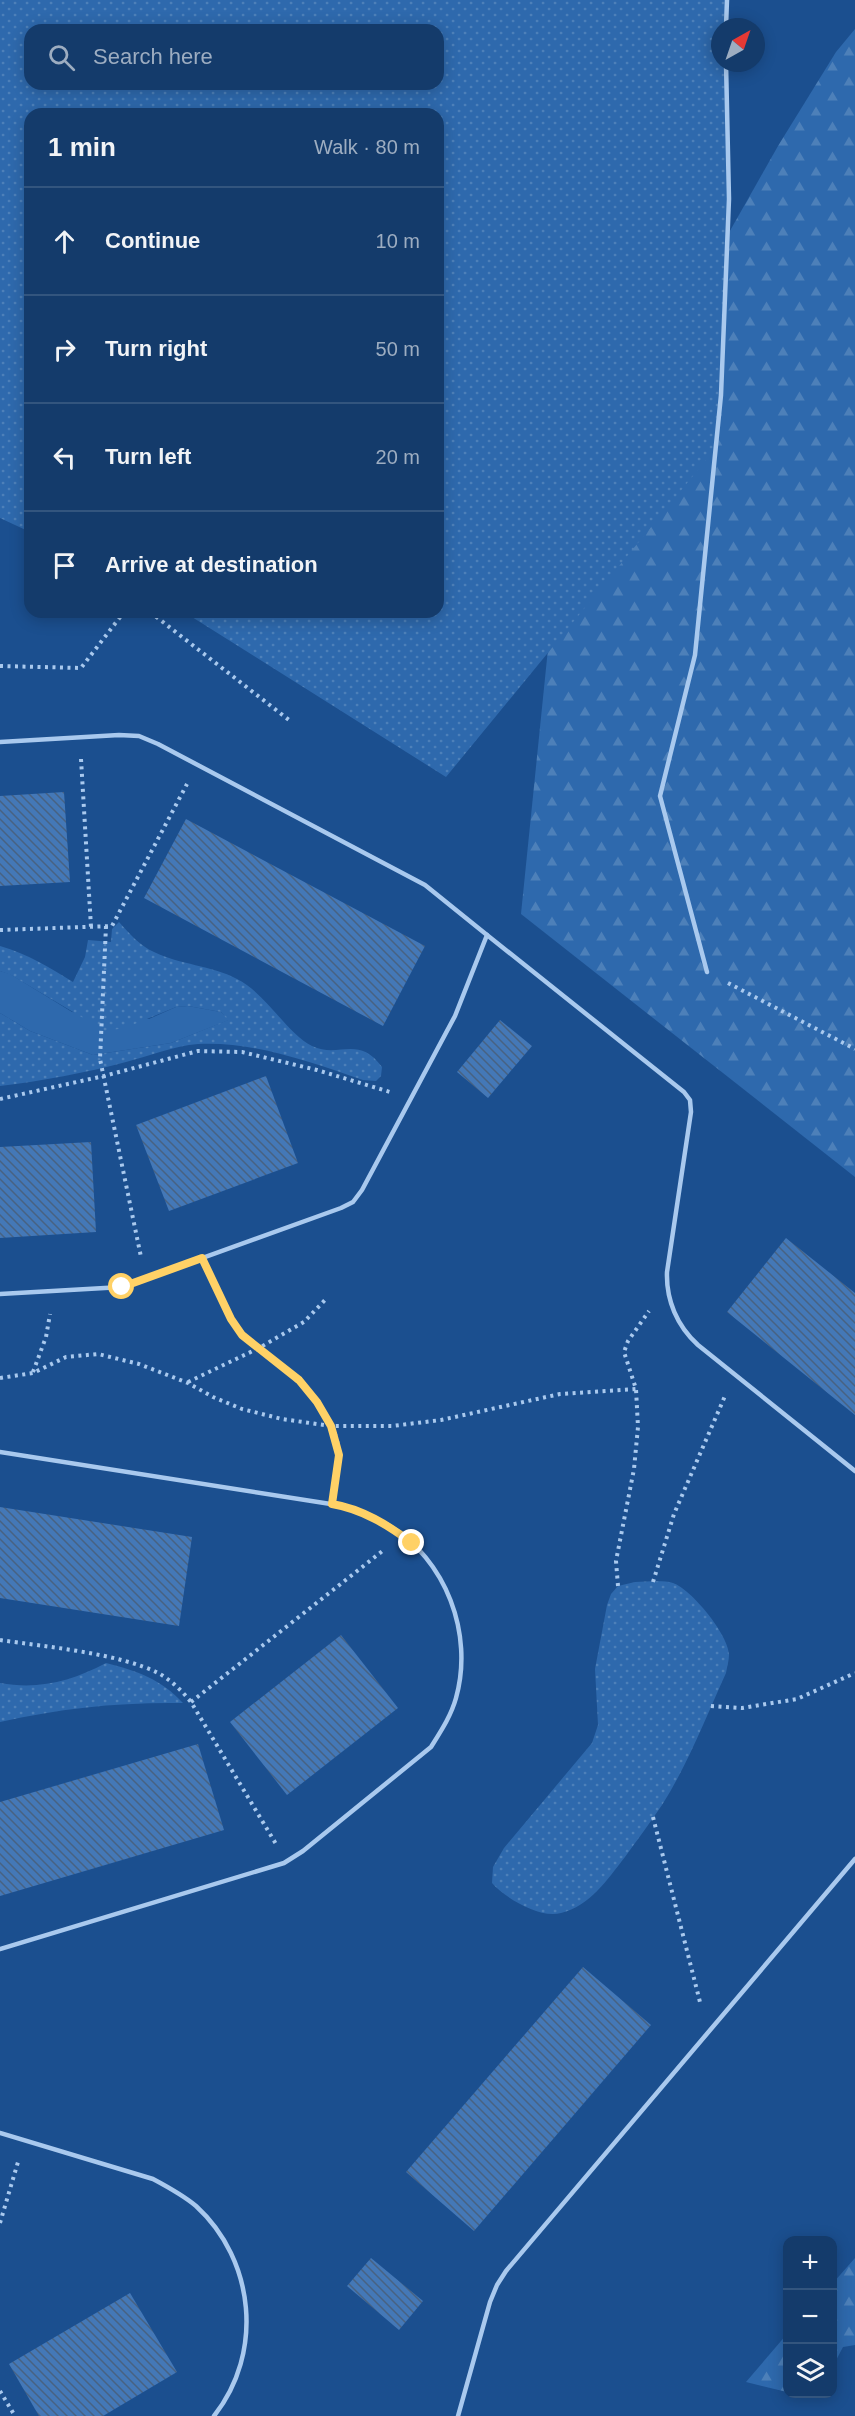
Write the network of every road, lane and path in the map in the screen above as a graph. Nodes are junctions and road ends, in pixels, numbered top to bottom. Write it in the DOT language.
graph roads {
  1 [pos="727,0"];
  2 [pos="726,18"];
  3 [pos="726,72"];
  4 [pos="119,618"];
  5 [pos="158,618"];
  6 [pos="0,666"];
  7 [pos="289,720"];
  8 [pos="80,737"];
  9 [pos="0,742"];
  10 [pos="197,764"];
  11 [pos="106,926"];
  12 [pos="91,927"];
  13 [pos="0,930"];
  14 [pos="487,935"];
  15 [pos="707,972"];
  16 [pos="855,1049"];
  17 [pos="104,1076"];
  18 [pos="411,1098"];
  19 [pos="0,1100"];
  20 [pos="202,1258"];
  21 [pos="146,1279"];
  22 [pos="666,1286"];
  23 [pos="53,1291"];
  24 [pos="0,1294"];
  25 [pos="325,1300"];
  26 [pos="259,1348"];
  27 [pos="33,1373"];
  28 [pos="735,1374"];
  29 [pos="0,1378"];
  30 [pos="188,1383"];
  31 [pos="636,1389"];
  32 [pos="331,1426"];
  33 [pos="0,1452"];
  34 [pos="855,1471"];
  35 [pos="332,1504"];
  36 [pos="385,1548"];
  37 [pos="653,1582"];
  38 [pos="618,1586"];
  39 [pos="0,1640"];
  40 [pos="855,1673"];
  41 [pos="191,1701"];
  42 [pos="711,1706"];
  43 [pos="653,1817"];
  44 [pos="855,1858"];
  45 [pos="287,1861"];
  46 [pos="0,1949"];
  47 [pos="718,2020"];
  48 [pos="0,2133"];
  49 [pos="18,2162"];
  50 [pos="0,2223"];
  51 [pos="0,2391"];
  52 [pos="15,2416"];
  53 [pos="214,2416"];
  54 [pos="458,2416"];
  1 -- 2 [label="lane"];
  3 -- 15 [label="lane"];
  4 -- 6 [label="path"];
  5 -- 7 [label="path"];
  8 -- 9 [label="lane"];
  8 -- 10 [label="lane"];
  8 -- 12 [label="path"];
  10 -- 11 [label="path"];
  10 -- 14 [label="lane"];
  11 -- 12 [label="path"];
  11 -- 17 [label="path"];
  12 -- 13 [label="path"];
  14 -- 18 [label="lane"];
  14 -- 22 [label="lane"];
  15 -- 16 [label="path"];
  17 -- 18 [label="path"];
  17 -- 19 [label="path"];
  17 -- 21 [label="path"];
  18 -- 20 [label="lane"];
  20 -- 21 [label="lane"];
  20 -- 26 [label="path"];
  21 -- 23 [label="lane"];
  22 -- 28 [label="lane"];
  22 -- 31 [label="path"];
  23 -- 24 [label="lane"];
  23 -- 27 [label="path"];
  25 -- 26 [label="path"];
  26 -- 30 [label="path"];
  26 -- 32 [label="path"];
  27 -- 29 [label="path"];
  27 -- 30 [label="path"];
  28 -- 34 [label="lane"];
  28 -- 37 [label="path"];
  30 -- 32 [label="path"];
  31 -- 32 [label="path"];
  31 -- 38 [label="path"];
  32 -- 35 [label="path"];
  33 -- 35 [label="lane"];
  35 -- 45 [label="lane"];
  36 -- 41 [label="path"];
  39 -- 41 [label="path"];
  40 -- 42 [label="path"];
  41 -- 45 [label="path"];
  43 -- 47 [label="path"];
  44 -- 47 [label="lane"];
  45 -- 46 [label="lane"];
  47 -- 54 [label="lane"];
  48 -- 53 [label="lane"];
  49 -- 50 [label="path"];
  51 -- 52 [label="path"];
}
